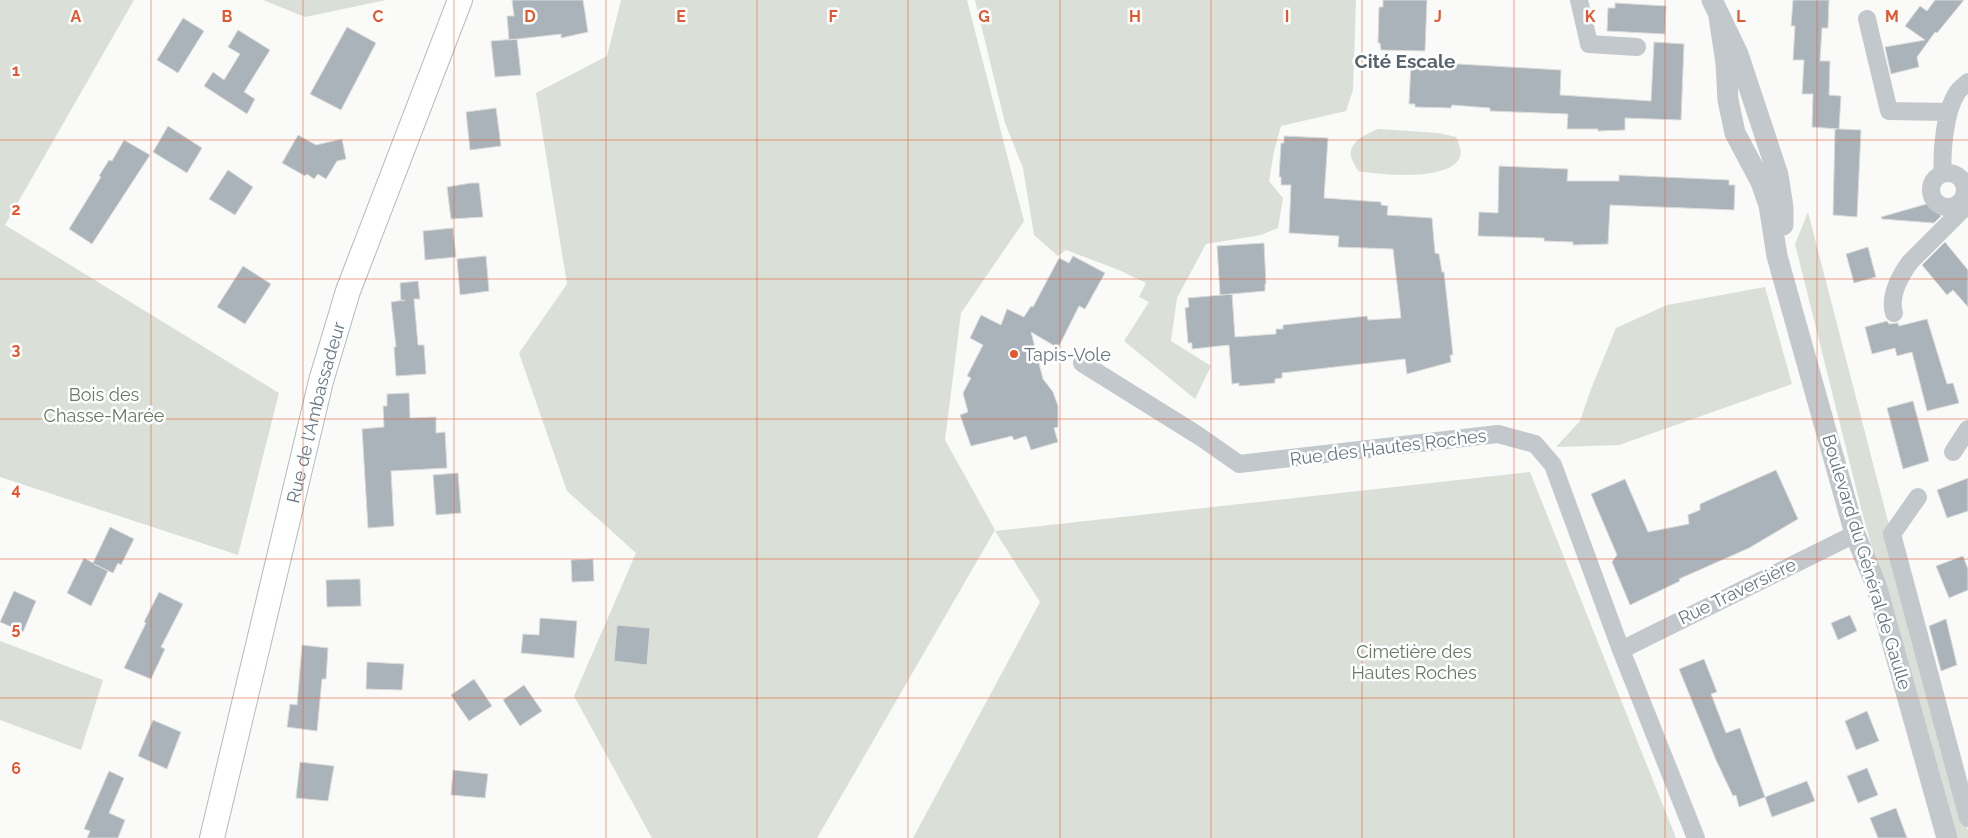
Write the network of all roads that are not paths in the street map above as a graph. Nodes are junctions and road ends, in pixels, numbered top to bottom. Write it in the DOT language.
graph roads {
  1 [pos="460,0"];
  2 [pos="1579,0"];
  3 [pos="1715,8"];
  4 [pos="1867,19"];
  5 [pos="1637,47"];
  6 [pos="1968,82"];
  7 [pos="1949,112"];
  8 [pos="1943,174"];
  9 [pos="1964,207"];
  10 [pos="1894,313"];
  11 [pos="1082,363"];
  12 [pos="1968,429"];
  13 [pos="1953,452"];
  14 [pos="1918,497"];
  15 [pos="1855,534"];
  16 [pos="1621,650"];
  17 [pos="1968,818"];
  18 [pos="212,838"];
  19 [pos="1696,838"];
  20 [pos="1947,838"];
  1 -- 18 [label="main road, Rue de l'Ambassadeur"];
  2 -- 5 [label="street"];
  3 -- 15 [label="street, Boulevard du Général de Gaulle"];
  4 -- 7 [label="street"];
  6 -- 7 [label="street"];
  7 -- 8 [label="street"];
  8 -- 9 [label="street"];
  8 -- 9 [label="street"];
  9 -- 10 [label="street"];
  11 -- 16 [label="street, Rue des Hautes Roches"];
  12 -- 13 [label="street"];
  14 -- 17 [label="street, Boulevard du Général de Gaulle"];
  15 -- 16 [label="street, Rue Traversière"];
  15 -- 20 [label="street, Boulevard du Général de Gaulle"];
  16 -- 19 [label="street, Rue des Hautes Roches"];
}
